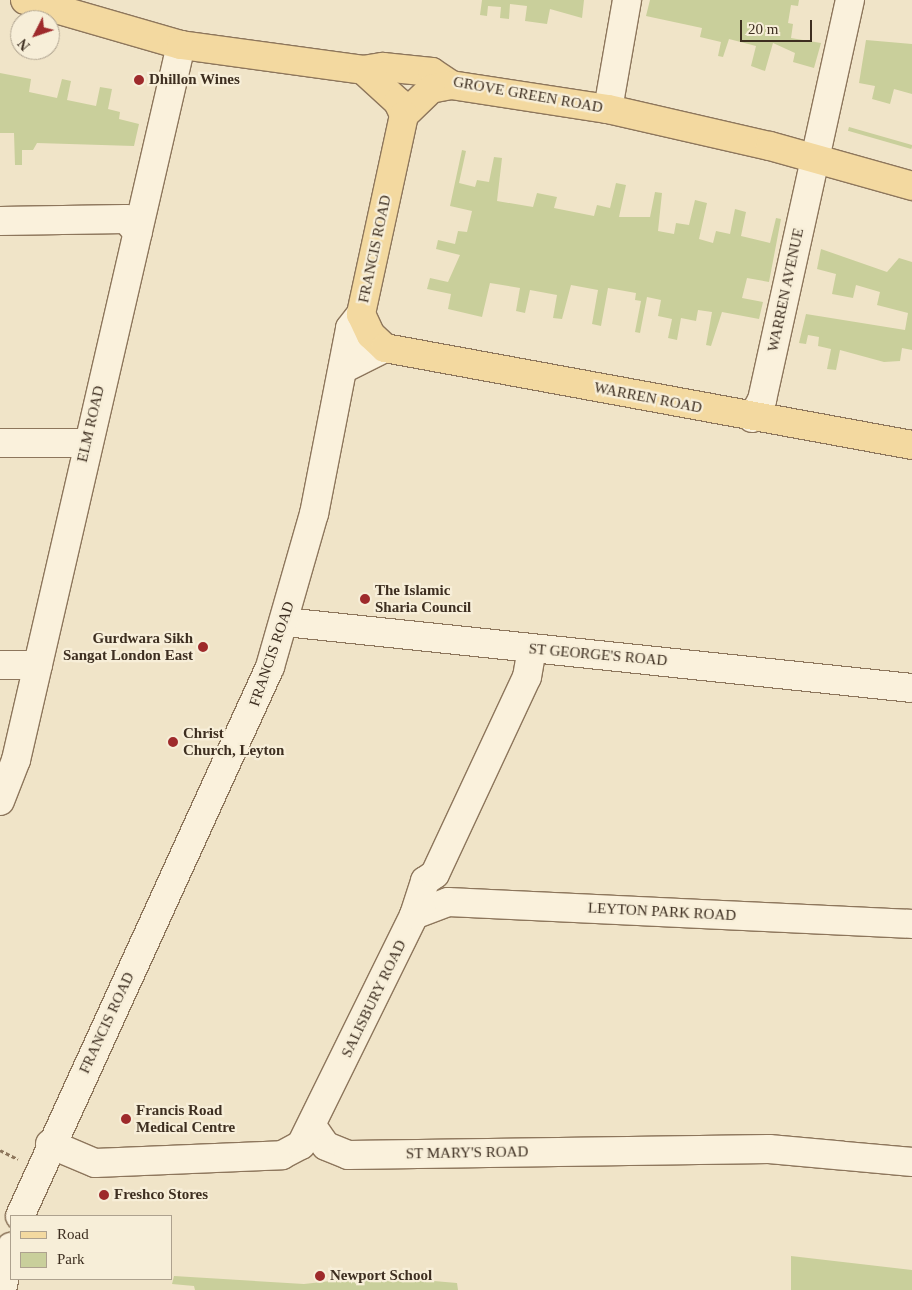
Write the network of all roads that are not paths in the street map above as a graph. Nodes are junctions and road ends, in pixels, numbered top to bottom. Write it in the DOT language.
graph roads {
  1 [pos="25,0"];
  2 [pos="627,0"];
  3 [pos="850,0"];
  4 [pos="182,45"];
  5 [pos="363,70"];
  6 [pos="451,85"];
  7 [pos="608,109"];
  8 [pos="404,115"];
  9 [pos="814,160"];
  10 [pos="912,186"];
  11 [pos="0,221"];
  12 [pos="138,233"];
  13 [pos="361,314"];
  14 [pos="385,348"];
  15 [pos="345,368"];
  16 [pos="752,418"];
  17 [pos="87,442"];
  18 [pos="0,443"];
  19 [pos="912,446"];
  20 [pos="285,622"];
  21 [pos="532,650"];
  22 [pos="0,665"];
  23 [pos="38,665"];
  24 [pos="912,688"];
  25 [pos="0,801"];
  26 [pos="435,874"];
  27 [pos="448,902"];
  28 [pos="414,915"];
  29 [pos="912,924"];
  30 [pos="312,1126"];
  31 [pos="50,1144"];
  32 [pos="912,1162"];
  33 [pos="20,1215"];
  34 [pos="10,1252"];
  35 [pos="2,1290"];
  1 -- 4 [label="main road, GROVE GREEN ROAD"];
  2 -- 7 [label="street"];
  3 -- 9 [label="street, WARREN AVENUE"];
  4 -- 5 [label="main road, GROVE GREEN ROAD"];
  4 -- 12 [label="street, ELM ROAD"];
  5 -- 6 [label="main road, GROVE GREEN ROAD"];
  5 -- 8 [label="main road"];
  6 -- 7 [label="main road, GROVE GREEN ROAD"];
  6 -- 8 [label="main road"];
  7 -- 9 [label="main road, GROVE GREEN ROAD"];
  8 -- 13 [label="main road, FRANCIS ROAD"];
  9 -- 10 [label="main road, GROVE GREEN ROAD"];
  9 -- 16 [label="street, WARREN AVENUE"];
  11 -- 12 [label="street"];
  12 -- 17 [label="street, ELM ROAD"];
  13 -- 14 [label="main road"];
  13 -- 15 [label="street, FRANCIS ROAD"];
  14 -- 15 [label="street"];
  14 -- 16 [label="main road, WARREN ROAD"];
  15 -- 20 [label="street, FRANCIS ROAD"];
  16 -- 19 [label="main road, WARREN ROAD"];
  17 -- 18 [label="street"];
  17 -- 23 [label="street, ELM ROAD"];
  20 -- 21 [label="street, ST GEORGE'S ROAD"];
  20 -- 31 [label="street, FRANCIS ROAD"];
  21 -- 24 [label="street, ST GEORGE'S ROAD"];
  21 -- 26 [label="street, SALISBURY ROAD"];
  22 -- 23 [label="street"];
  23 -- 25 [label="street, ELM ROAD"];
  26 -- 27 [label="street"];
  26 -- 28 [label="street, SALISBURY ROAD"];
  27 -- 28 [label="street, LEYTON PARK ROAD"];
  27 -- 29 [label="street, LEYTON PARK ROAD"];
  28 -- 30 [label="street, SALISBURY ROAD"];
  30 -- 31 [label="street"];
  30 -- 32 [label="street, ST MARY'S ROAD"];
  31 -- 33 [label="street, FRANCIS ROAD"];
  34 -- 35 [label="street"];
}
